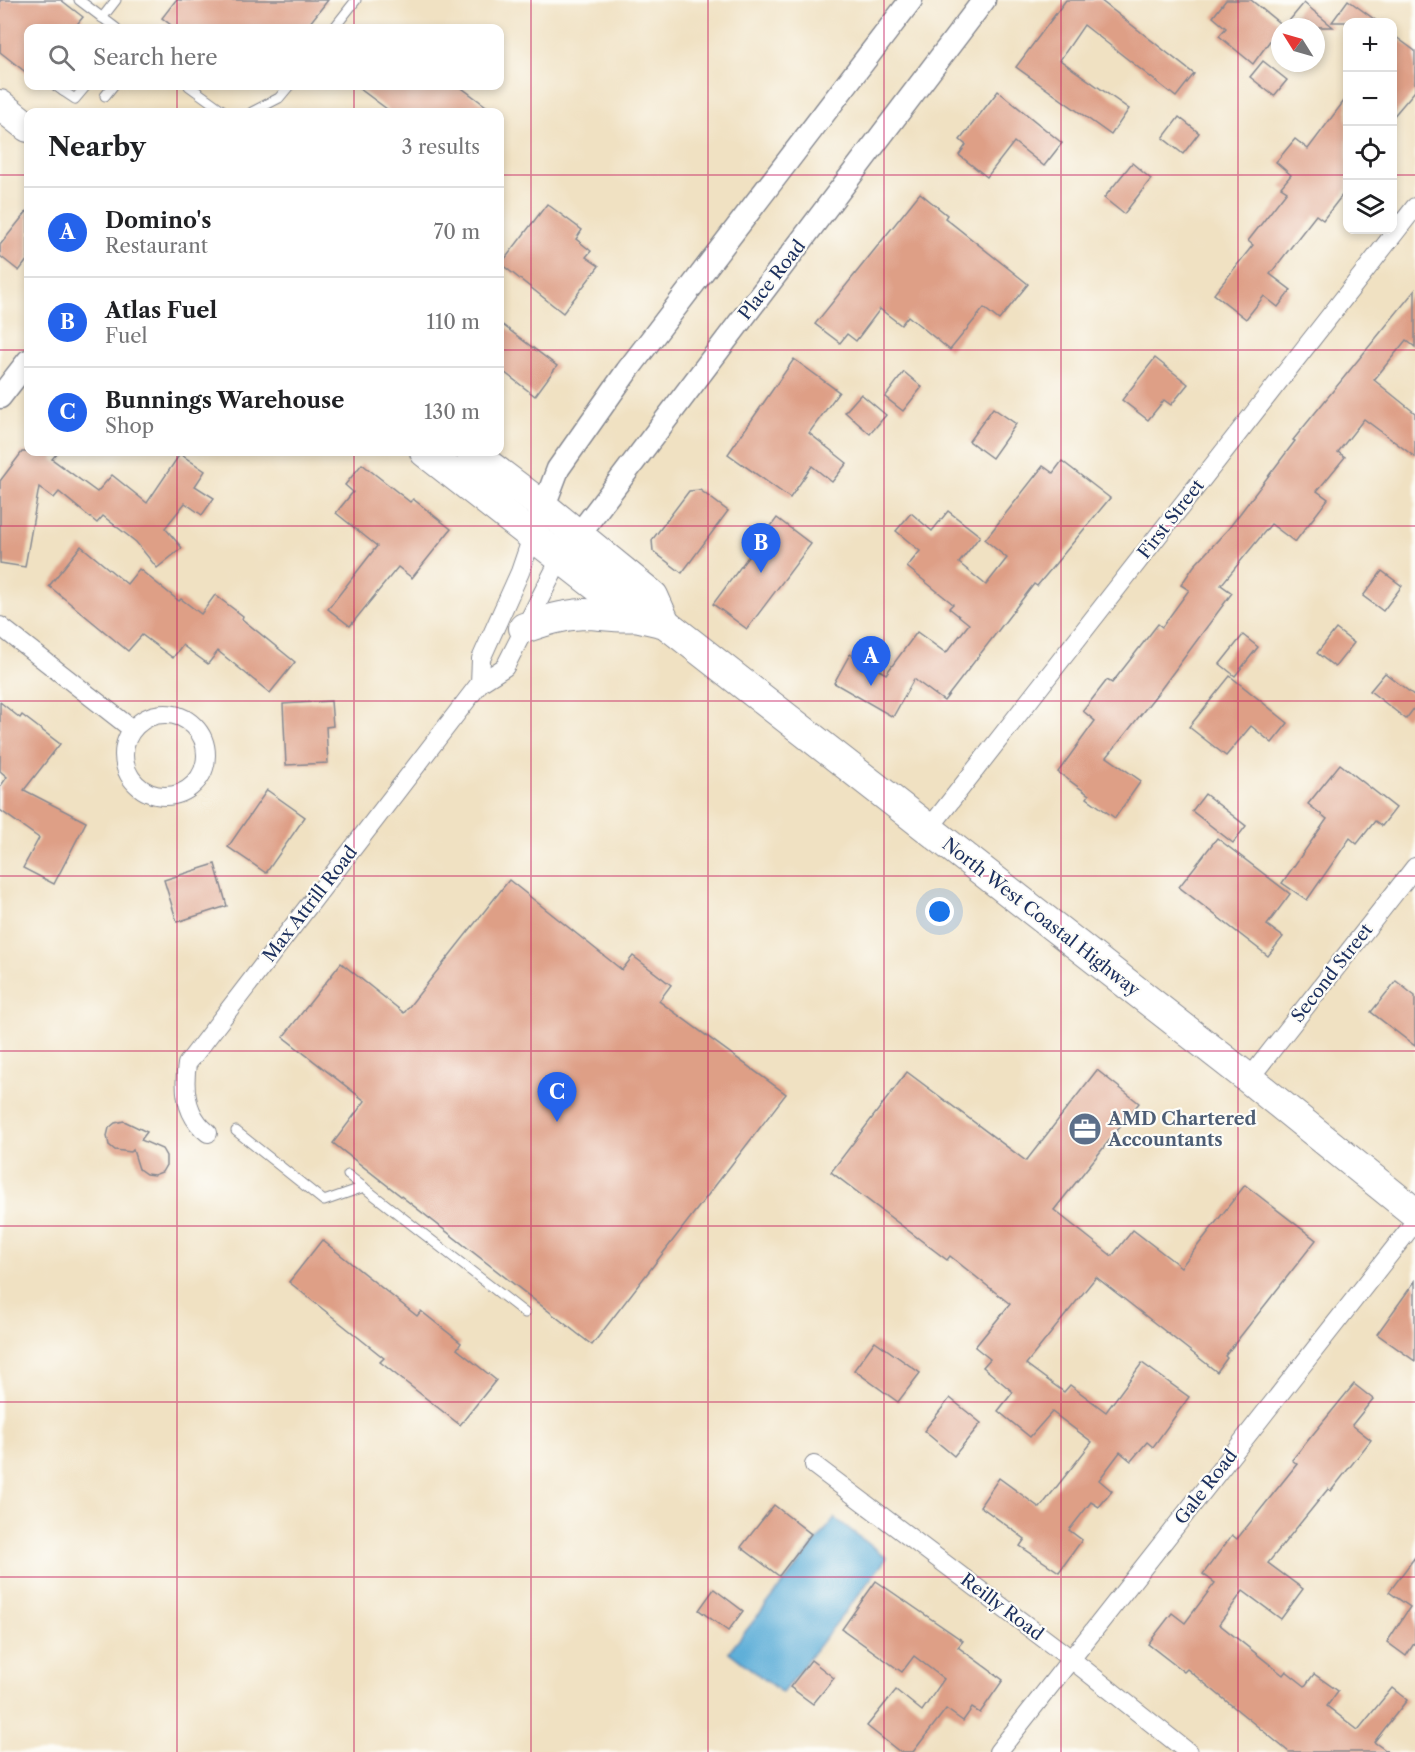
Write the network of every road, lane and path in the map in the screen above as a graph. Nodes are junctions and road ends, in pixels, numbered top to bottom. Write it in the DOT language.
graph roads {
  1 [pos="79,0"];
  2 [pos="116,0"];
  3 [pos="356,0"];
  4 [pos="911,0"];
  5 [pos="984,0"];
  6 [pos="102,18"];
  7 [pos="109,24"];
  8 [pos="337,24"];
  9 [pos="65,90"];
  10 [pos="83,90"];
  11 [pos="109,90"];
  12 [pos="195,90"];
  13 [pos="286,90"];
  14 [pos="105,96"];
  15 [pos="0,105"];
  16 [pos="219,108"];
  17 [pos="260,108"];
  18 [pos="24,124"];
  19 [pos="1415,207"];
  20 [pos="24,366"];
  21 [pos="0,398"];
  22 [pos="430,456"];
  23 [pos="476,456"];
  24 [pos="544,507"];
  25 [pos="579,535"];
  26 [pos="532,537"];
  27 [pos="560,559"];
  28 [pos="635,616"];
  29 [pos="665,623"];
  30 [pos="0,626"];
  31 [pos="524,628"];
  32 [pos="480,684"];
  33 [pos="132,729"];
  34 [pos="928,830"];
  35 [pos="1415,867"];
  36 [pos="1249,1078"];
  37 [pos="236,1131"];
  38 [pos="210,1134"];
  39 [pos="348,1175"];
  40 [pos="364,1187"];
  41 [pos="1415,1213"];
  42 [pos="1415,1222"];
  43 [pos="525,1313"];
  44 [pos="814,1465"];
  45 [pos="1071,1659"];
  46 [pos="998,1752"];
  47 [pos="1188,1752"];
  1 -- 6 [label="lane"];
  2 -- 6 [label="lane"];
  3 -- 8 [label="lane"];
  4 -- 24 [label="street"];
  5 -- 25 [label="street, Place Road"];
  6 -- 7 [label="lane"];
  9 -- 10 [label="lane"];
  11 -- 14 [label="lane"];
  12 -- 16 [label="lane"];
  13 -- 17 [label="lane"];
  15 -- 18 [label="highway"];
  19 -- 34 [label="street, First Street"];
  20 -- 21 [label="street"];
  22 -- 26 [label="highway, North West Coastal Highway"];
  23 -- 24 [label="highway, North West Coastal Highway"];
  24 -- 25 [label="highway, North West Coastal Highway"];
  24 -- 26 [label="street"];
  25 -- 27 [label="street, Place Road"];
  25 -- 29 [label="highway, North West Coastal Highway"];
  26 -- 27 [label="highway, North West Coastal Highway"];
  26 -- 32 [label="street"];
  27 -- 28 [label="highway, North West Coastal Highway"];
  27 -- 31 [label="street, Max Attrill Road"];
  28 -- 29 [label="highway, North West Coastal Highway"];
  28 -- 31 [label="highway"];
  29 -- 34 [label="highway, North West Coastal Highway"];
  30 -- 33 [label="street"];
  31 -- 32 [label="street, Max Attrill Road"];
  32 -- 38 [label="street, Max Attrill Road"];
  33 -- 33 [label="street"];
  34 -- 36 [label="highway, North West Coastal Highway"];
  35 -- 36 [label="street, Second Street"];
  36 -- 41 [label="highway, North West Coastal Highway"];
  37 -- 40 [label="lane"];
  39 -- 40 [label="lane"];
  40 -- 43 [label="lane"];
  42 -- 45 [label="street, Gale Road"];
  44 -- 45 [label="street, Reilly Road"];
  45 -- 46 [label="street, Gale Road"];
  45 -- 47 [label="street, Reilly Road"];
}
